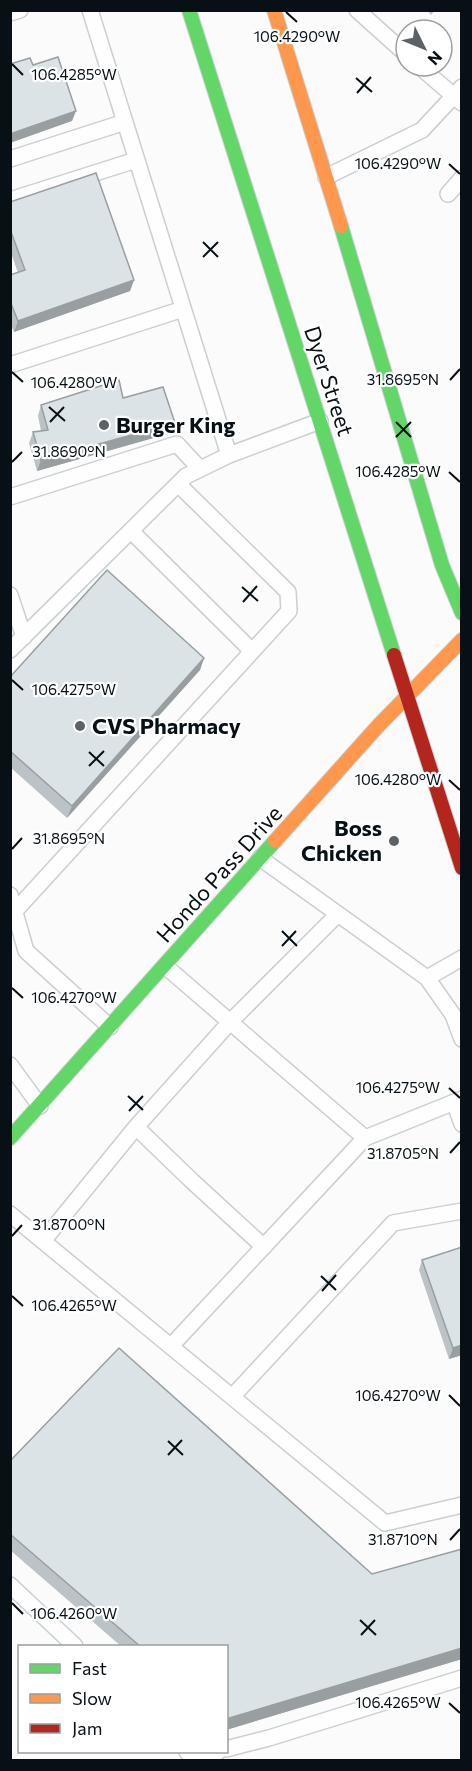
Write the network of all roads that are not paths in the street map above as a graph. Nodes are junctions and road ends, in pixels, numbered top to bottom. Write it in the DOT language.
graph roads {
  1 [pos="20,10"];
  2 [pos="90,10"];
  3 [pos="189,10"];
  4 [pos="274,10"];
  5 [pos="357,10"];
  6 [pos="10,13"];
  7 [pos="394,43"];
  8 [pos="435,78"];
  9 [pos="459,96"];
  10 [pos="125,122"];
  11 [pos="10,159"];
  12 [pos="136,160"];
  13 [pos="326,177"];
  14 [pos="462,178"];
  15 [pos="448,194"];
  16 [pos="10,200"];
  17 [pos="183,309"];
  18 [pos="10,365"];
  19 [pos="320,421"];
  20 [pos="229,455"];
  21 [pos="201,469"];
  22 [pos="178,484"];
  23 [pos="10,497"];
  24 [pos="131,531"];
  25 [pos="10,595"];
  26 [pos="462,613"];
  27 [pos="24,637"];
  28 [pos="462,640"];
  29 [pos="10,650"];
  30 [pos="252,651"];
  31 [pos="408,695"];
  32 [pos="260,858"];
  33 [pos="462,868"];
  34 [pos="10,895"];
  35 [pos="15,911"];
  36 [pos="338,914"];
  37 [pos="462,958"];
  38 [pos="165,966"];
  39 [pos="427,978"];
  40 [pos="230,1022"];
  41 [pos="110,1027"];
  42 [pos="462,1039"];
  43 [pos="10,1065"];
  44 [pos="458,1100"];
  45 [pos="40,1106"];
  46 [pos="462,1124"];
  47 [pos="136,1126"];
  48 [pos="10,1138"];
  49 [pos="365,1138"];
  50 [pos="462,1211"];
  51 [pos="10,1214"];
  52 [pos="43,1241"];
  53 [pos="264,1247"];
  54 [pos="171,1346"];
  55 [pos="232,1397"];
  56 [pos="462,1504"];
  57 [pos="10,1585"];
  58 [pos="73,1645"];
  59 [pos="462,1678"];
  60 [pos="228,1748"];
  61 [pos="188,1753"];
  62 [pos="214,1753"];
  1 -- 6 [label="lane"];
  2 -- 10 [label="lane"];
  3 -- 19 [label="main road, Dyer Street"];
  4 -- 13 [label="main road"];
  5 -- 7 [label="lane"];
  8 -- 9 [label="lane"];
  9 -- 13 [label="lane"];
  10 -- 11 [label="lane"];
  10 -- 12 [label="lane"];
  12 -- 16 [label="lane"];
  12 -- 17 [label="lane"];
  13 -- 26 [label="main road"];
  14 -- 15 [label="lane"];
  17 -- 18 [label="lane"];
  17 -- 20 [label="lane"];
  19 -- 20 [label="lane"];
  19 -- 31 [label="main road, Dyer Street"];
  20 -- 21 [label="lane"];
  21 -- 22 [label="lane"];
  21 -- 23 [label="lane"];
  22 -- 24 [label="lane"];
  22 -- 30 [label="lane"];
  24 -- 27 [label="lane"];
  24 -- 30 [label="lane"];
  25 -- 27 [label="lane"];
  27 -- 29 [label="lane"];
  28 -- 31 [label="main road, Hondo Pass Drive"];
  30 -- 35 [label="lane"];
  31 -- 32 [label="main road, Hondo Pass Drive"];
  31 -- 33 [label="main road, Dyer Street"];
  32 -- 36 [label="lane"];
  32 -- 38 [label="main road, Hondo Pass Drive"];
  34 -- 35 [label="lane"];
  35 -- 41 [label="lane"];
  36 -- 39 [label="lane"];
  36 -- 40 [label="lane"];
  37 -- 39 [label="lane"];
  38 -- 40 [label="lane"];
  38 -- 41 [label="main road, Hondo Pass Drive"];
  39 -- 42 [label="lane"];
  40 -- 47 [label="lane"];
  40 -- 49 [label="lane"];
  41 -- 45 [label="main road, Hondo Pass Drive"];
  43 -- 45 [label="lane"];
  44 -- 46 [label="lane"];
  44 -- 49 [label="lane"];
  45 -- 48 [label="main road, Hondo Pass Drive"];
  47 -- 52 [label="lane"];
  47 -- 53 [label="lane"];
  49 -- 53 [label="lane"];
  50 -- 55 [label="lane"];
  51 -- 52 [label="lane"];
  52 -- 54 [label="lane"];
  53 -- 54 [label="lane"];
  54 -- 55 [label="lane"];
  55 -- 56 [label="lane"];
  57 -- 58 [label="lane"];
  59 -- 60 [label="lane"];
  61 -- 62 [label="lane"];
}
